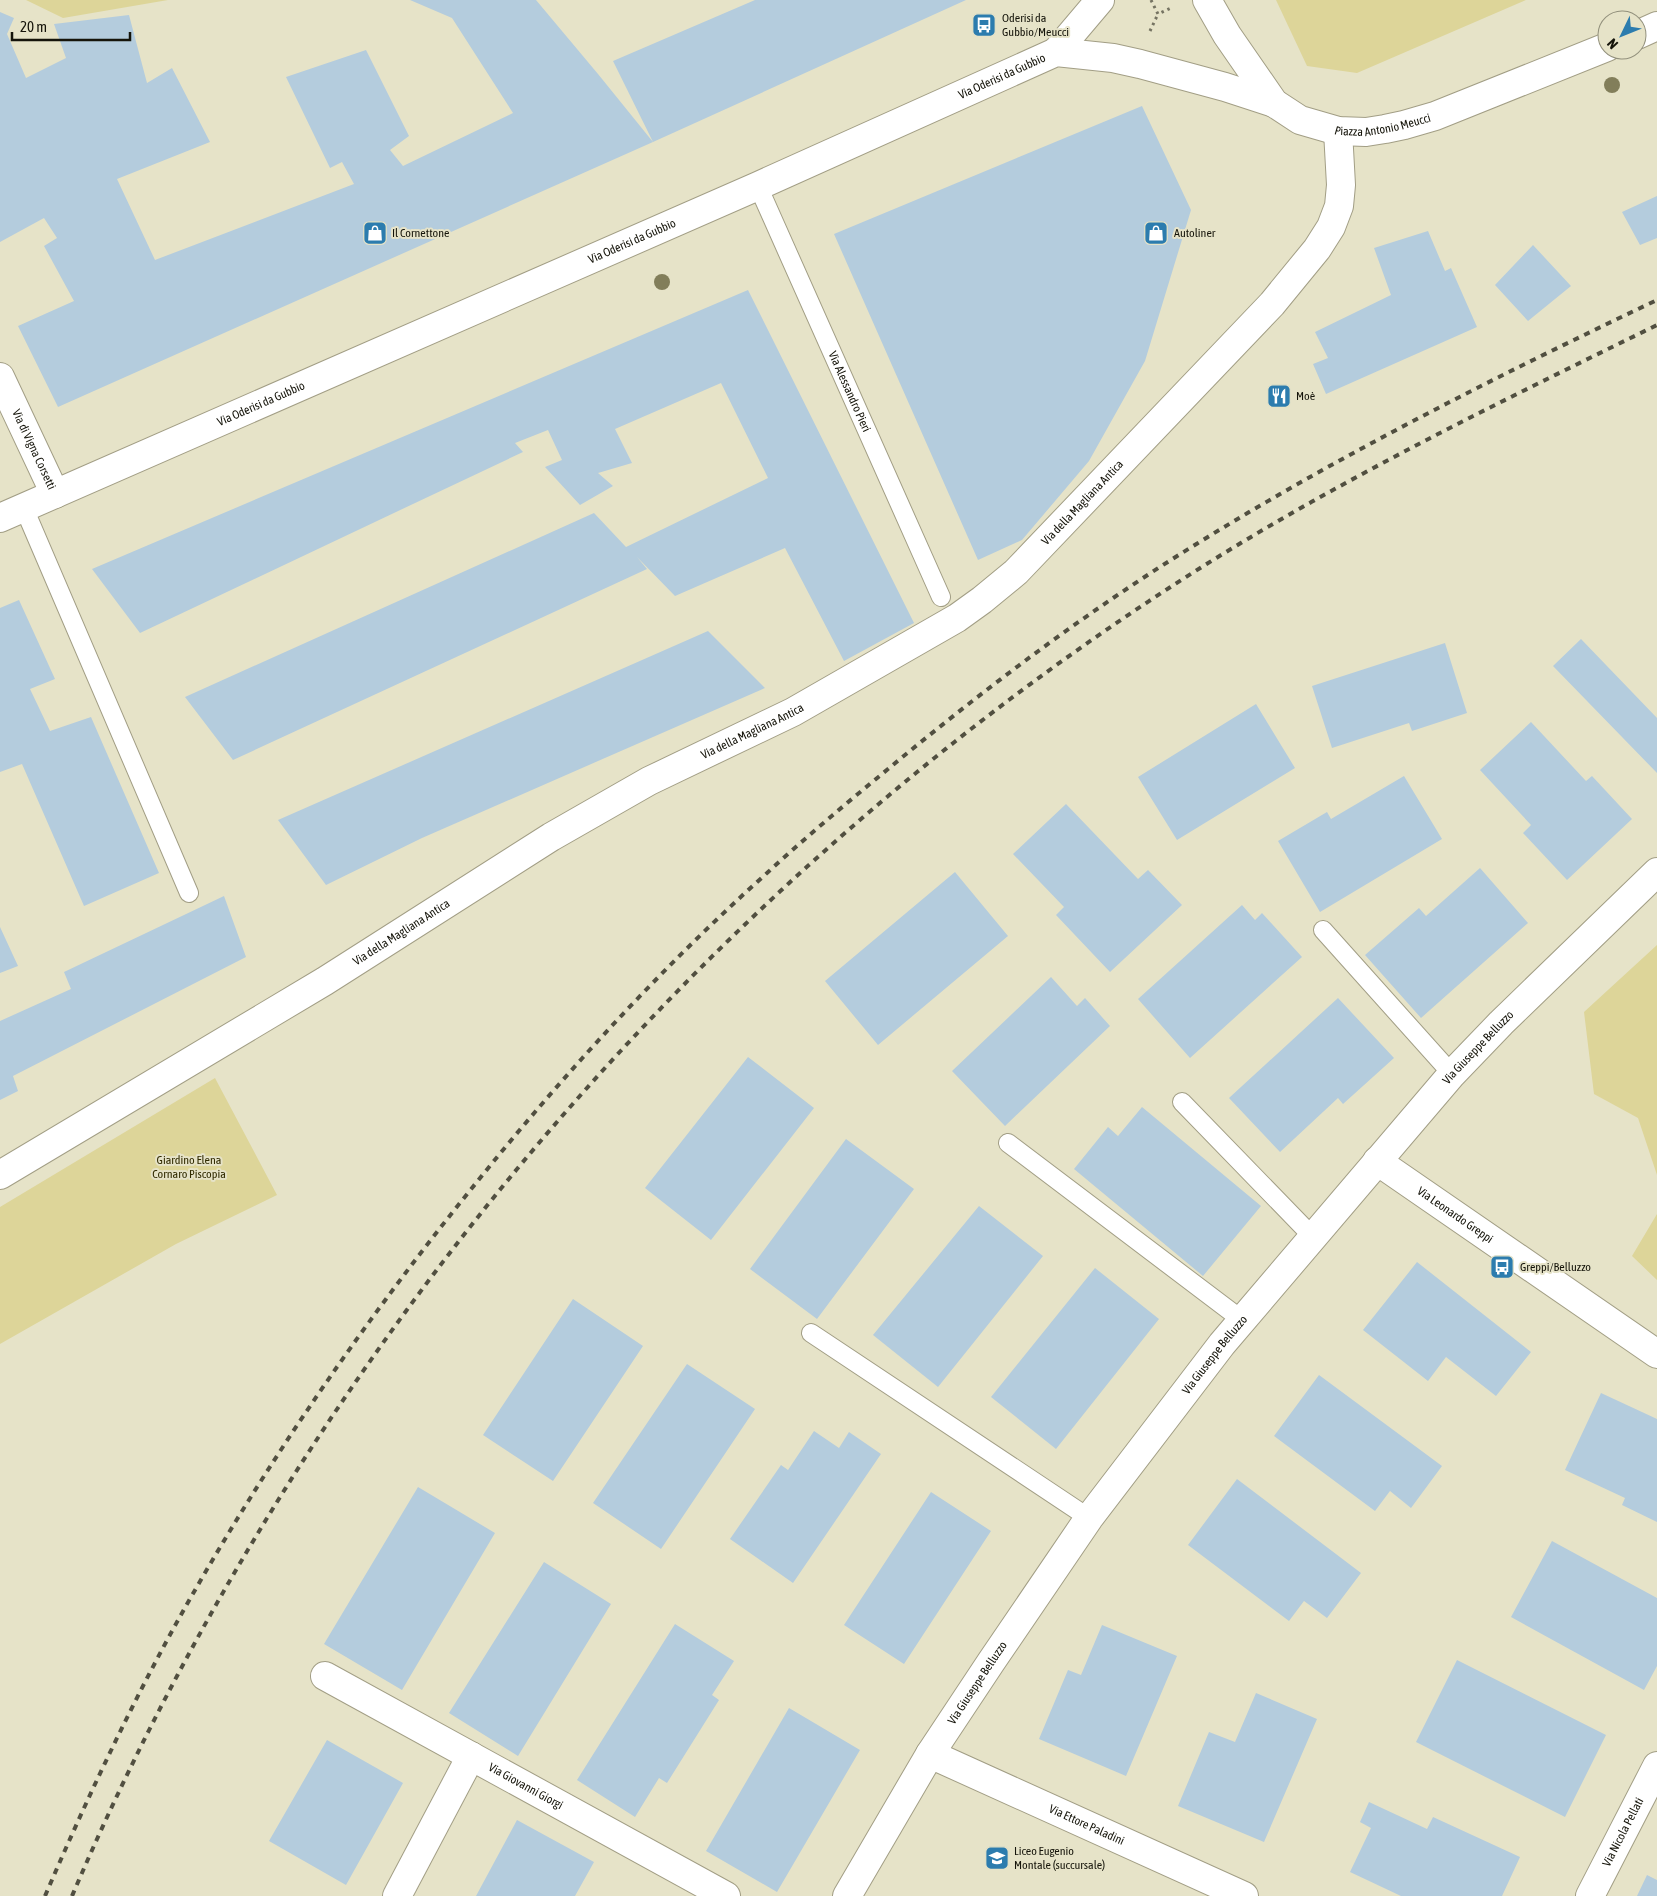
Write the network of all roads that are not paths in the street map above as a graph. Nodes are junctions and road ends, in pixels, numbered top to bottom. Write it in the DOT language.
graph roads {
  1 [pos="1100,0"];
  2 [pos="1207,0"];
  3 [pos="1597,51"];
  4 [pos="1056,52"];
  5 [pos="1274,103"];
  6 [pos="1338,132"];
  7 [pos="758,186"];
  8 [pos="0,377"];
  9 [pos="55,494"];
  10 [pos="12,513"];
  11 [pos="941,597"];
  12 [pos="1657,872"];
  13 [pos="189,893"];
  14 [pos="1323,930"];
  15 [pos="1452,1074"];
  16 [pos="1182,1102"];
  17 [pos="1008,1143"];
  18 [pos="1377,1161"];
  19 [pos="0,1175"];
  20 [pos="1313,1237"];
  21 [pos="1242,1320"];
  22 [pos="811,1333"];
  23 [pos="1657,1354"];
  24 [pos="1089,1518"];
  25 [pos="325,1676"];
  26 [pos="930,1754"];
  27 [pos="471,1756"];
  28 [pos="1657,1766"];
  29 [pos="397,1896"];
  30 [pos="726,1896"];
  31 [pos="847,1896"];
  32 [pos="1244,1896"];
  33 [pos="1590,1896"];
  1 -- 4 [label="street"];
  2 -- 5 [label="street, Piazza Antonio Meucci"];
  3 -- 6 [label="street, Piazza Antonio Meucci"];
  4 -- 5 [label="street, Via Oderisi da Gubbio"];
  4 -- 7 [label="street, Via Oderisi da Gubbio"];
  5 -- 6 [label="street, Piazza Antonio Meucci"];
  6 -- 19 [label="street, Via della Magliana Antica"];
  7 -- 9 [label="street, Via Oderisi da Gubbio"];
  7 -- 11 [label="lane, Via Alessandro Pieri"];
  8 -- 9 [label="street, Via di Vigna Corsetti"];
  9 -- 10 [label="street, Via Oderisi da Gubbio"];
  10 -- 13 [label="lane"];
  12 -- 15 [label="street, Via Giuseppe Belluzzo"];
  14 -- 15 [label="lane"];
  15 -- 18 [label="street, Via Giuseppe Belluzzo"];
  16 -- 20 [label="lane"];
  17 -- 21 [label="lane"];
  18 -- 20 [label="street, Via Giuseppe Belluzzo"];
  18 -- 23 [label="street, Via Leonardo Greppi"];
  20 -- 21 [label="street, Via Giuseppe Belluzzo"];
  21 -- 24 [label="street, Via Giuseppe Belluzzo"];
  22 -- 24 [label="lane"];
  24 -- 26 [label="street, Via Giuseppe Belluzzo"];
  25 -- 27 [label="street, Via Giovanni Giorgi"];
  26 -- 31 [label="street, Via Giuseppe Belluzzo"];
  26 -- 32 [label="street, Via Ettore Paladini"];
  27 -- 29 [label="street"];
  27 -- 30 [label="street, Via Giovanni Giorgi"];
  28 -- 33 [label="street, Via Nicola Pellati"];
}
